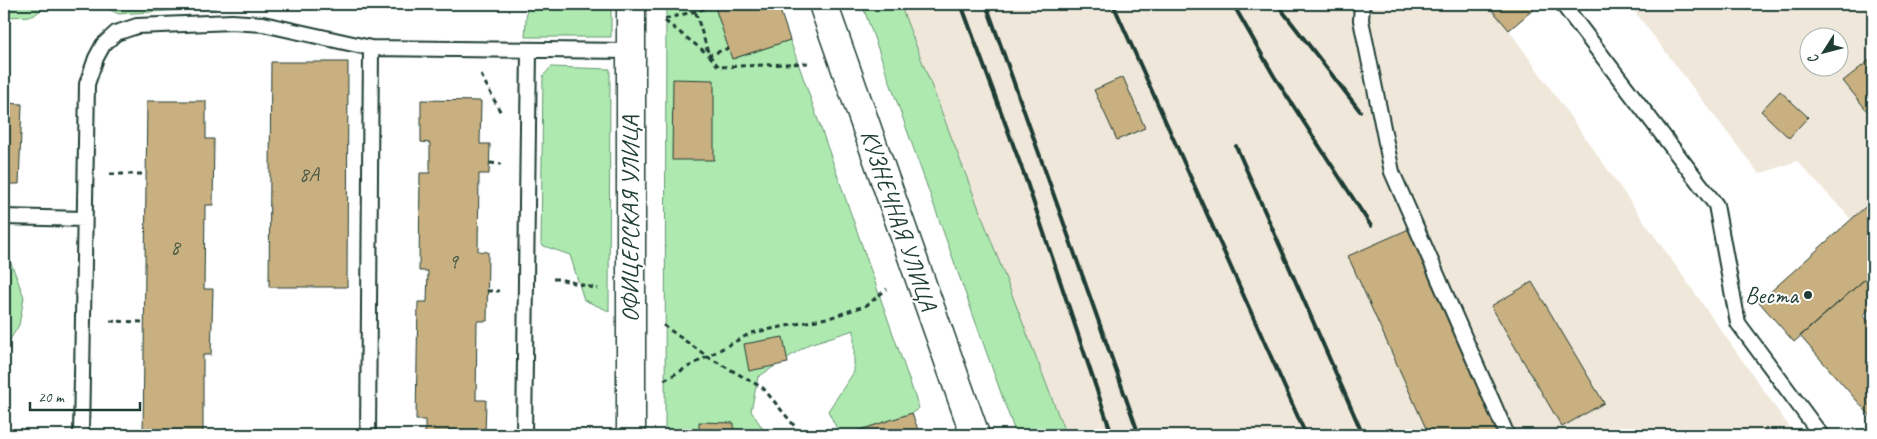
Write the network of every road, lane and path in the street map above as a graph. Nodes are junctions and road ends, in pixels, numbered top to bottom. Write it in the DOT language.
graph roads {
  1 [pos="631,4"];
  2 [pos="693,4"];
  3 [pos="824,4"];
  4 [pos="1362,4"];
  5 [pos="715,6"];
  6 [pos="1564,6"];
  7 [pos="702,10"];
  8 [pos="663,20"];
  9 [pos="371,48"];
  10 [pos="729,48"];
  11 [pos="462,49"];
  12 [pos="529,50"];
  13 [pos="630,51"];
  14 [pos="709,55"];
  15 [pos="808,63"];
  16 [pos="501,114"];
  17 [pos="109,174"];
  18 [pos="146,174"];
  19 [pos="4,217"];
  20 [pos="84,219"];
  21 [pos="887,289"];
  22 [pos="109,321"];
  23 [pos="145,322"];
  24 [pos="664,380"];
  25 [pos="81,435"];
  26 [pos="368,435"];
  27 [pos="524,435"];
  28 [pos="630,435"];
  29 [pos="976,435"];
  30 [pos="1507,435"];
  31 [pos="1821,435"];
  1 -- 13 [label="street, ОФИЦЕРСКАЯ УЛИЦА"];
  2 -- 14 [label="path"];
  3 -- 29 [label="street, КУЗНЕЧНАЯ УЛИЦА"];
  4 -- 30 [label="lane"];
  5 -- 7 [label="path"];
  6 -- 31 [label="lane"];
  8 -- 14 [label="path"];
  9 -- 11 [label="lane"];
  9 -- 20 [label="lane"];
  9 -- 26 [label="lane"];
  10 -- 14 [label="path"];
  11 -- 12 [label="lane"];
  11 -- 16 [label="path"];
  12 -- 13 [label="lane"];
  12 -- 27 [label="lane"];
  13 -- 28 [label="street, ОФИЦЕРСКАЯ УЛИЦА"];
  14 -- 15 [label="path"];
  17 -- 18 [label="path"];
  19 -- 20 [label="lane"];
  20 -- 25 [label="lane"];
  21 -- 24 [label="path"];
  22 -- 23 [label="path"];
}
